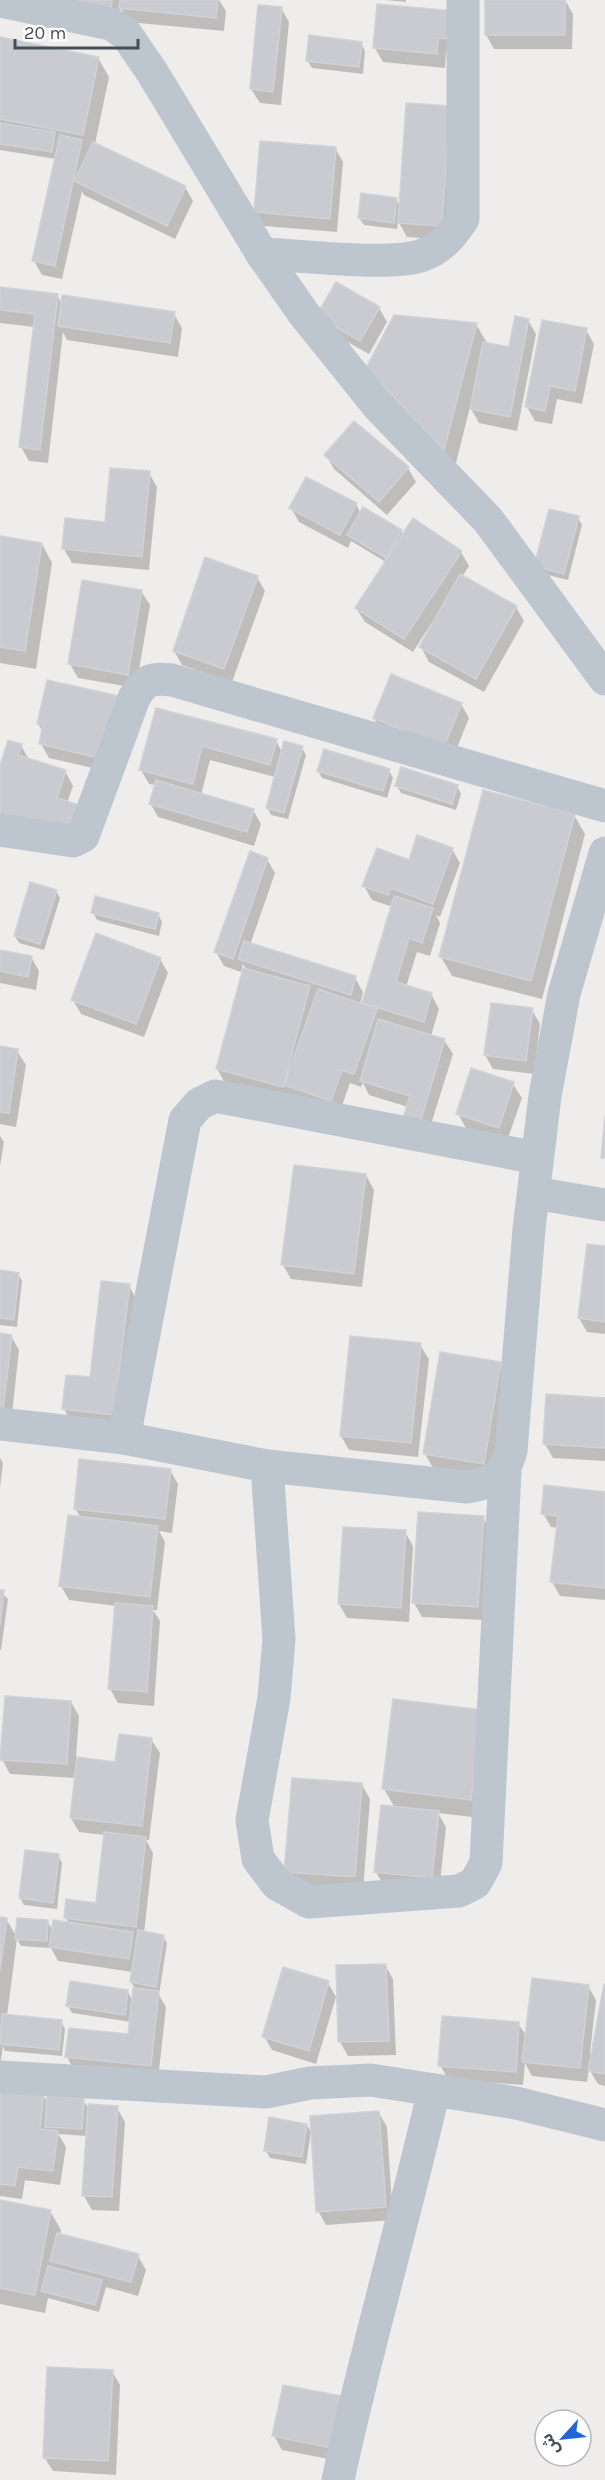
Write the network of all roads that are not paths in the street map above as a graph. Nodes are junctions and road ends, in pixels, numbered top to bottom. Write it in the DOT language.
graph roads {
  1 [pos="464,0"];
  2 [pos="0,1"];
  3 [pos="262,254"];
  4 [pos="605,679"];
  5 [pos="605,806"];
  6 [pos="0,830"];
  7 [pos="605,853"];
  8 [pos="537,1158"];
  9 [pos="534,1192"];
  10 [pos="605,1205"];
  11 [pos="0,1424"];
  12 [pos="124,1438"];
  13 [pos="267,1466"];
  14 [pos="505,1471"];
  15 [pos="0,2077"];
  16 [pos="434,2090"];
  17 [pos="605,2125"];
  18 [pos="338,2480"];
  1 -- 3 [label="street"];
  2 -- 3 [label="street"];
  3 -- 4 [label="street"];
  5 -- 6 [label="street"];
  7 -- 8 [label="street"];
  8 -- 9 [label="street"];
  8 -- 12 [label="street"];
  9 -- 10 [label="street"];
  9 -- 14 [label="street"];
  11 -- 12 [label="street"];
  12 -- 13 [label="street"];
  13 -- 14 [label="street"];
  13 -- 14 [label="street"];
  15 -- 16 [label="street"];
  16 -- 17 [label="street"];
  16 -- 18 [label="street"];
}
